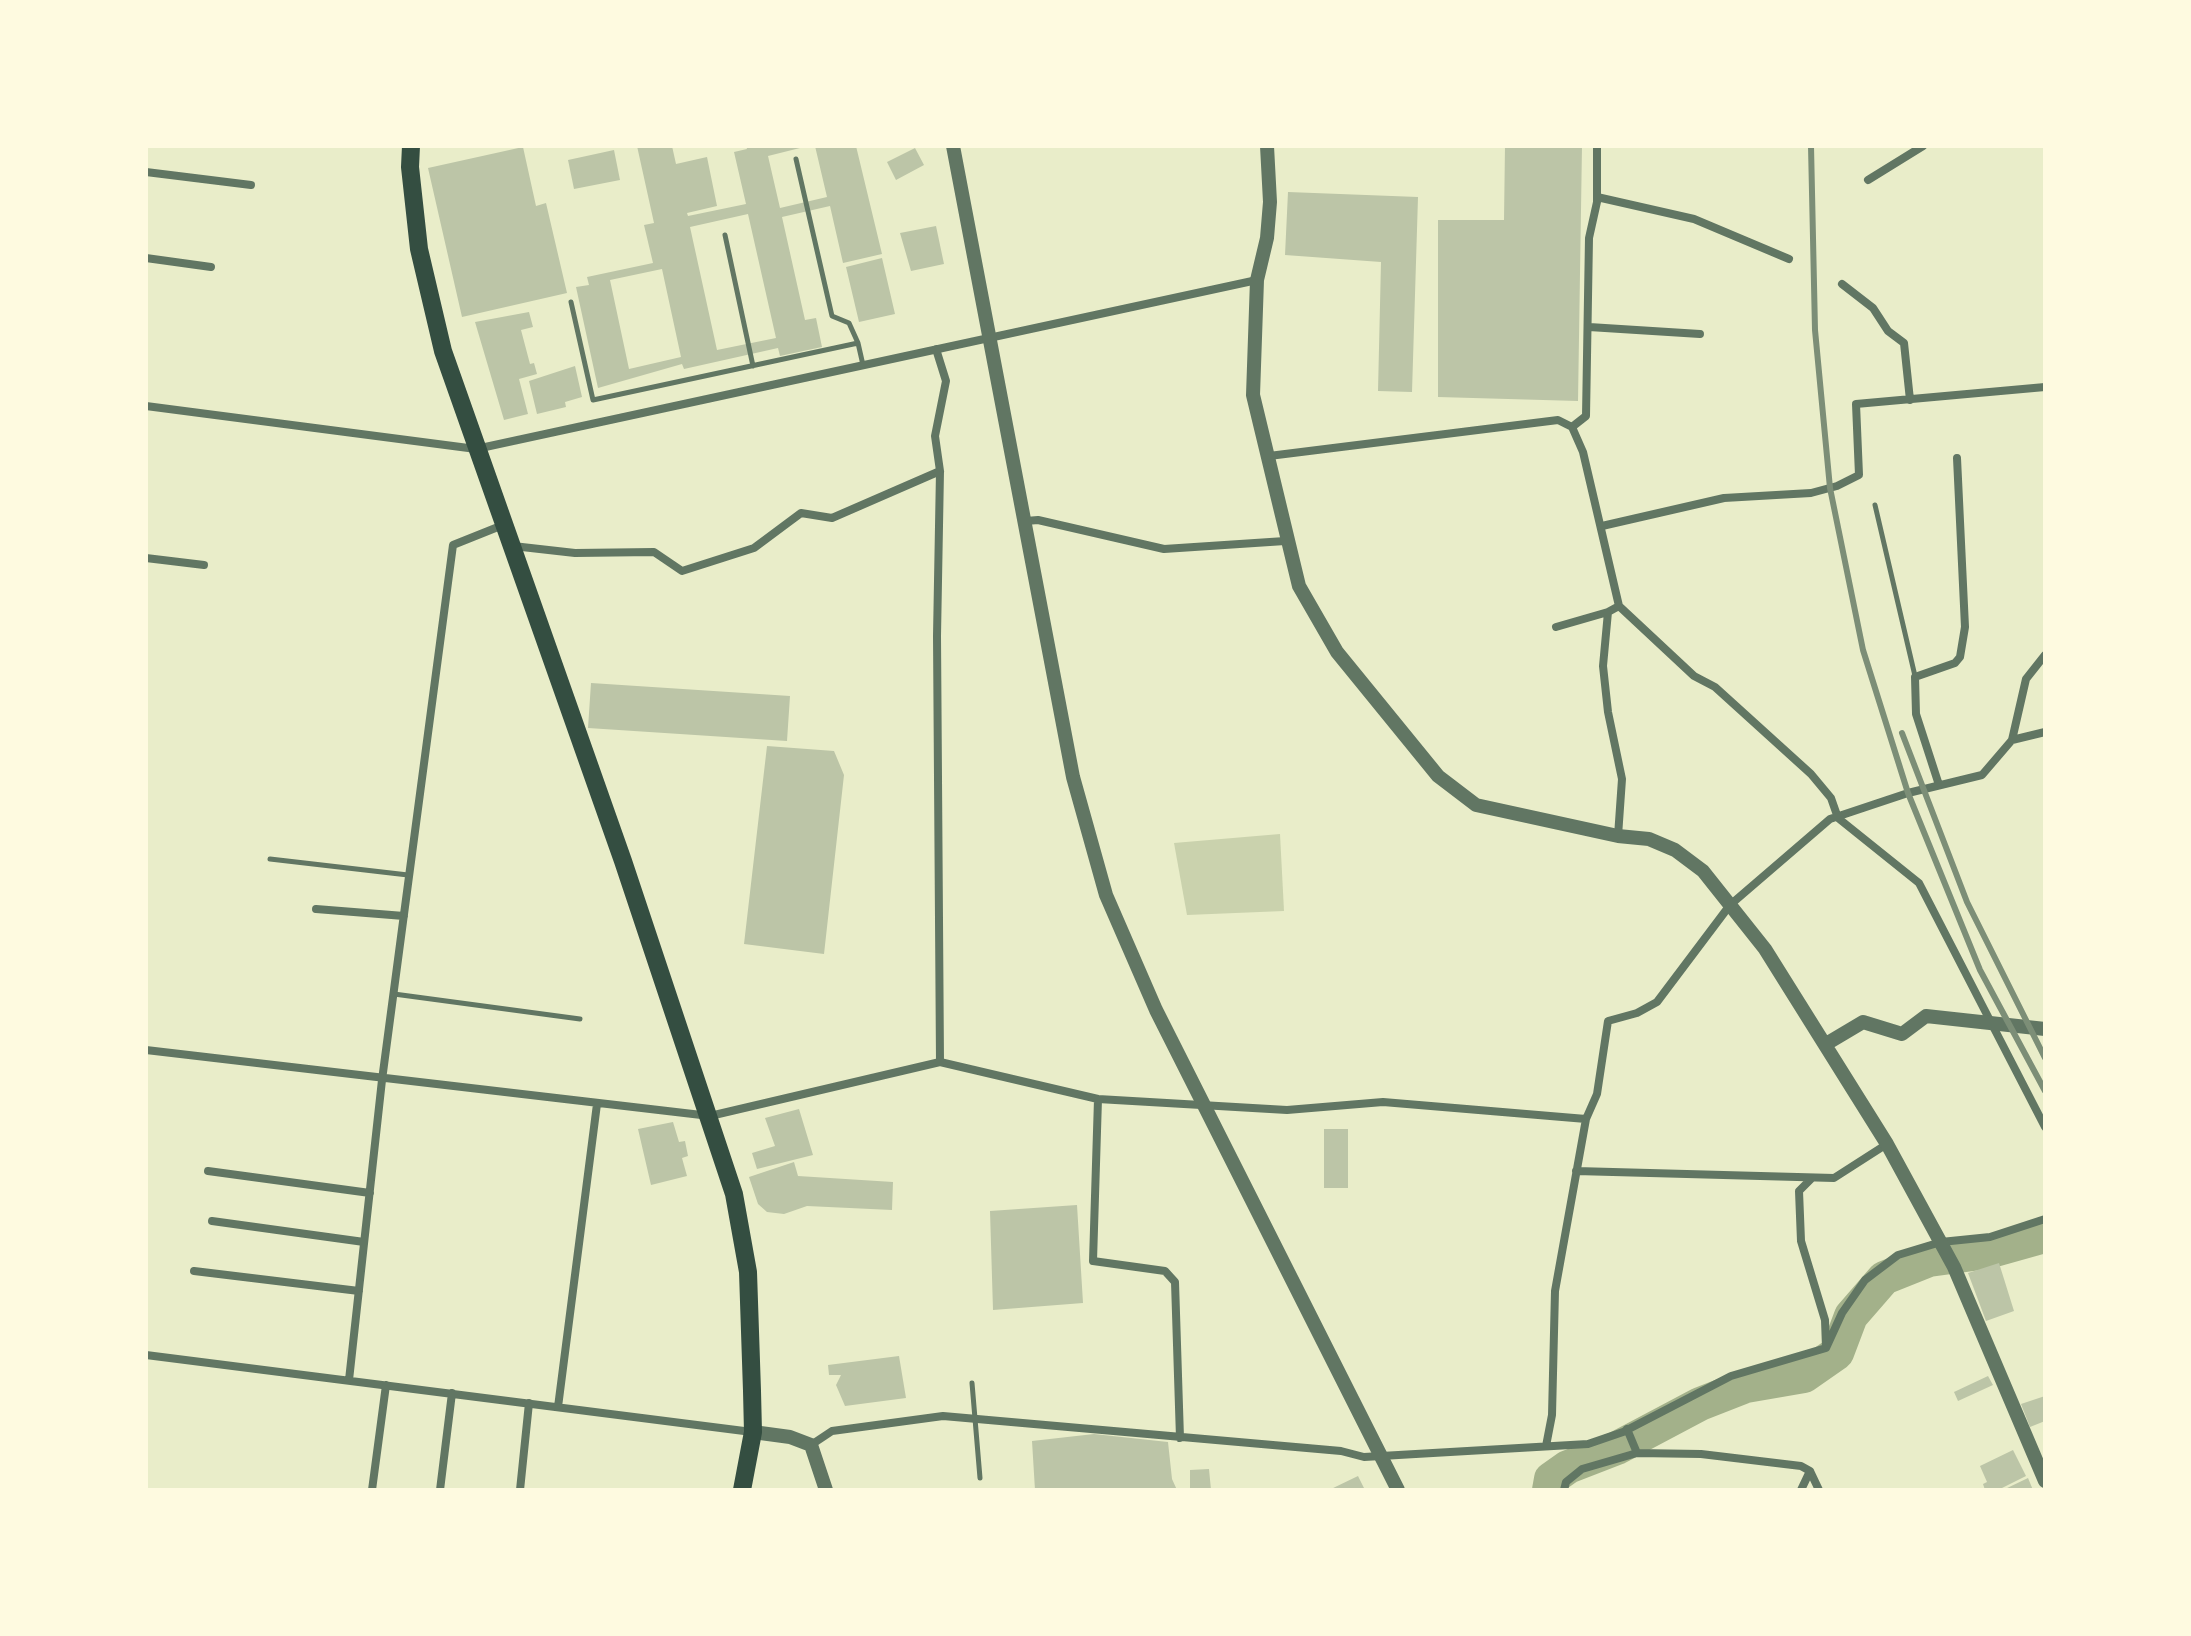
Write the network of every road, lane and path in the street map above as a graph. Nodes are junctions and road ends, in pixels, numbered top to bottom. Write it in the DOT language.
graph roads {
  1 [pos="411,146"];
  2 [pos="953,146"];
  3 [pos="1267,146"];
  4 [pos="1597,146"];
  5 [pos="1923,146"];
  6 [pos="796,159"];
  7 [pos="146,172"];
  8 [pos="1868,180"];
  9 [pos="251,185"];
  10 [pos="1597,197"];
  11 [pos="725,235"];
  12 [pos="146,258"];
  13 [pos="1789,259"];
  14 [pos="211,267"];
  15 [pos="1257,280"];
  16 [pos="1842,284"];
  17 [pos="571,302"];
  18 [pos="1589,327"];
  19 [pos="1700,334"];
  20 [pos="989,338"];
  21 [pos="858,343"];
  22 [pos="936,349"];
  23 [pos="863,365"];
  24 [pos="753,366"];
  25 [pos="2045,387"];
  26 [pos="1910,400"];
  27 [pos="146,406"];
  28 [pos="1572,427"];
  29 [pos="476,449"];
  30 [pos="1269,456"];
  31 [pos="1957,458"];
  32 [pos="940,471"];
  33 [pos="1875,505"];
  34 [pos="1026,521"];
  35 [pos="503,525"];
  36 [pos="1602,526"];
  37 [pos="1285,541"];
  38 [pos="509,545"];
  39 [pos="146,558"];
  40 [pos="204,565"];
  41 [pos="1619,606"];
  42 [pos="1608,612"];
  43 [pos="1556,627"];
  44 [pos="2045,655"];
  45 [pos="1915,677"];
  46 [pos="2045,732"];
  47 [pos="2012,740"];
  48 [pos="1939,785"];
  49 [pos="1838,818"];
  50 [pos="1618,836"];
  51 [pos="270,859"];
  52 [pos="409,876"];
  53 [pos="1730,905"];
  54 [pos="316,909"];
  55 [pos="404,916"];
  56 [pos="394,994"];
  57 [pos="580,1019"];
  58 [pos="1992,1025"];
  59 [pos="2045,1029"];
  60 [pos="1826,1044"];
  61 [pos="146,1050"];
  62 [pos="940,1062"];
  63 [pos="382,1080"];
  64 [pos="1098,1099"];
  65 [pos="1202,1103"];
  66 [pos="597,1104"];
  67 [pos="710,1116"];
  68 [pos="1586,1119"];
  69 [pos="2045,1127"];
  70 [pos="1887,1144"];
  71 [pos="208,1171"];
  72 [pos="1576,1171"];
  73 [pos="1814,1176"];
  74 [pos="370,1193"];
  75 [pos="2045,1219"];
  76 [pos="212,1221"];
  77 [pos="364,1242"];
  78 [pos="1941,1242"];
  79 [pos="194,1271"];
  80 [pos="359,1291"];
  81 [pos="1826,1348"];
  82 [pos="146,1355"];
  83 [pos="349,1380"];
  84 [pos="972,1383"];
  85 [pos="386,1385"];
  86 [pos="452,1393"];
  87 [pos="529,1403"];
  88 [pos="558,1407"];
  89 [pos="976,1417"];
  90 [pos="1627,1430"];
  91 [pos="753,1432"];
  92 [pos="1180,1438"];
  93 [pos="811,1445"];
  94 [pos="1546,1446"];
  95 [pos="1637,1452"];
  96 [pos="1384,1457"];
  97 [pos="1810,1471"];
  98 [pos="980,1478"];
  99 [pos="2045,1481"];
  100 [pos="372,1490"];
  101 [pos="440,1490"];
  102 [pos="520,1490"];
  103 [pos="742,1490"];
  104 [pos="826,1490"];
  105 [pos="1398,1490"];
  106 [pos="1564,1490"];
  107 [pos="1801,1490"];
  108 [pos="1819,1490"];
  1 -- 29 [label="highway"];
  2 -- 20 [label="street"];
  3 -- 15 [label="street"];
  4 -- 10 [label="street"];
  5 -- 8 [label="street"];
  6 -- 21 [label="lane"];
  7 -- 9 [label="street"];
  10 -- 13 [label="street"];
  10 -- 18 [label="street"];
  11 -- 24 [label="lane"];
  12 -- 14 [label="street"];
  15 -- 20 [label="street"];
  15 -- 30 [label="street"];
  16 -- 26 [label="street"];
  17 -- 24 [label="lane"];
  18 -- 19 [label="street"];
  18 -- 28 [label="street"];
  20 -- 22 [label="street"];
  20 -- 34 [label="street"];
  21 -- 23 [label="lane"];
  21 -- 24 [label="lane"];
  22 -- 23 [label="street"];
  22 -- 32 [label="street"];
  23 -- 29 [label="street"];
  25 -- 26 [label="street"];
  26 -- 36 [label="street"];
  27 -- 29 [label="street"];
  28 -- 30 [label="street"];
  28 -- 36 [label="street"];
  29 -- 35 [label="highway"];
  30 -- 37 [label="street"];
  31 -- 45 [label="street"];
  32 -- 38 [label="street"];
  32 -- 62 [label="street"];
  33 -- 45 [label="lane"];
  34 -- 37 [label="street"];
  34 -- 65 [label="street"];
  35 -- 38 [label="highway"];
  35 -- 52 [label="street"];
  36 -- 41 [label="street"];
  37 -- 50 [label="street"];
  38 -- 67 [label="highway"];
  39 -- 40 [label="street"];
  41 -- 42 [label="street"];
  41 -- 49 [label="street"];
  42 -- 43 [label="street"];
  42 -- 50 [label="street"];
  44 -- 47 [label="street"];
  45 -- 48 [label="street"];
  46 -- 47 [label="street"];
  47 -- 48 [label="street"];
  48 -- 49 [label="street"];
  49 -- 53 [label="street"];
  49 -- 58 [label="street"];
  50 -- 53 [label="street"];
  51 -- 52 [label="lane"];
  52 -- 55 [label="street"];
  53 -- 60 [label="street"];
  53 -- 68 [label="street"];
  54 -- 55 [label="street"];
  55 -- 56 [label="street"];
  56 -- 57 [label="lane"];
  56 -- 63 [label="street"];
  58 -- 59 [label="street"];
  58 -- 60 [label="street"];
  58 -- 69 [label="street"];
  60 -- 70 [label="street"];
  61 -- 63 [label="street"];
  62 -- 64 [label="street"];
  62 -- 67 [label="street"];
  63 -- 66 [label="street"];
  63 -- 74 [label="street"];
  64 -- 65 [label="street"];
  64 -- 92 [label="street"];
  65 -- 68 [label="street"];
  65 -- 96 [label="street"];
  66 -- 67 [label="street"];
  66 -- 88 [label="street"];
  67 -- 91 [label="highway"];
  68 -- 72 [label="street"];
  70 -- 73 [label="street"];
  70 -- 78 [label="street"];
  71 -- 74 [label="street"];
  72 -- 73 [label="street"];
  72 -- 94 [label="street"];
  73 -- 81 [label="street"];
  74 -- 77 [label="street"];
  75 -- 78 [label="street"];
  76 -- 77 [label="street"];
  77 -- 80 [label="street"];
  78 -- 81 [label="street"];
  78 -- 99 [label="street"];
  79 -- 80 [label="street"];
  80 -- 83 [label="street"];
  81 -- 90 [label="street"];
  82 -- 83 [label="street"];
  83 -- 85 [label="street"];
  84 -- 89 [label="lane"];
  85 -- 86 [label="street"];
  85 -- 100 [label="street"];
  86 -- 87 [label="street"];
  86 -- 101 [label="street"];
  87 -- 88 [label="street"];
  87 -- 102 [label="street"];
  88 -- 91 [label="street"];
  89 -- 92 [label="street"];
  89 -- 93 [label="street"];
  89 -- 98 [label="lane"];
  90 -- 94 [label="street"];
  90 -- 95 [label="street"];
  91 -- 93 [label="street"];
  91 -- 103 [label="highway"];
  92 -- 96 [label="street"];
  93 -- 104 [label="street"];
  94 -- 96 [label="street"];
  95 -- 97 [label="street"];
  95 -- 106 [label="street"];
  96 -- 105 [label="street"];
  97 -- 107 [label="street"];
  97 -- 108 [label="street"];
}
